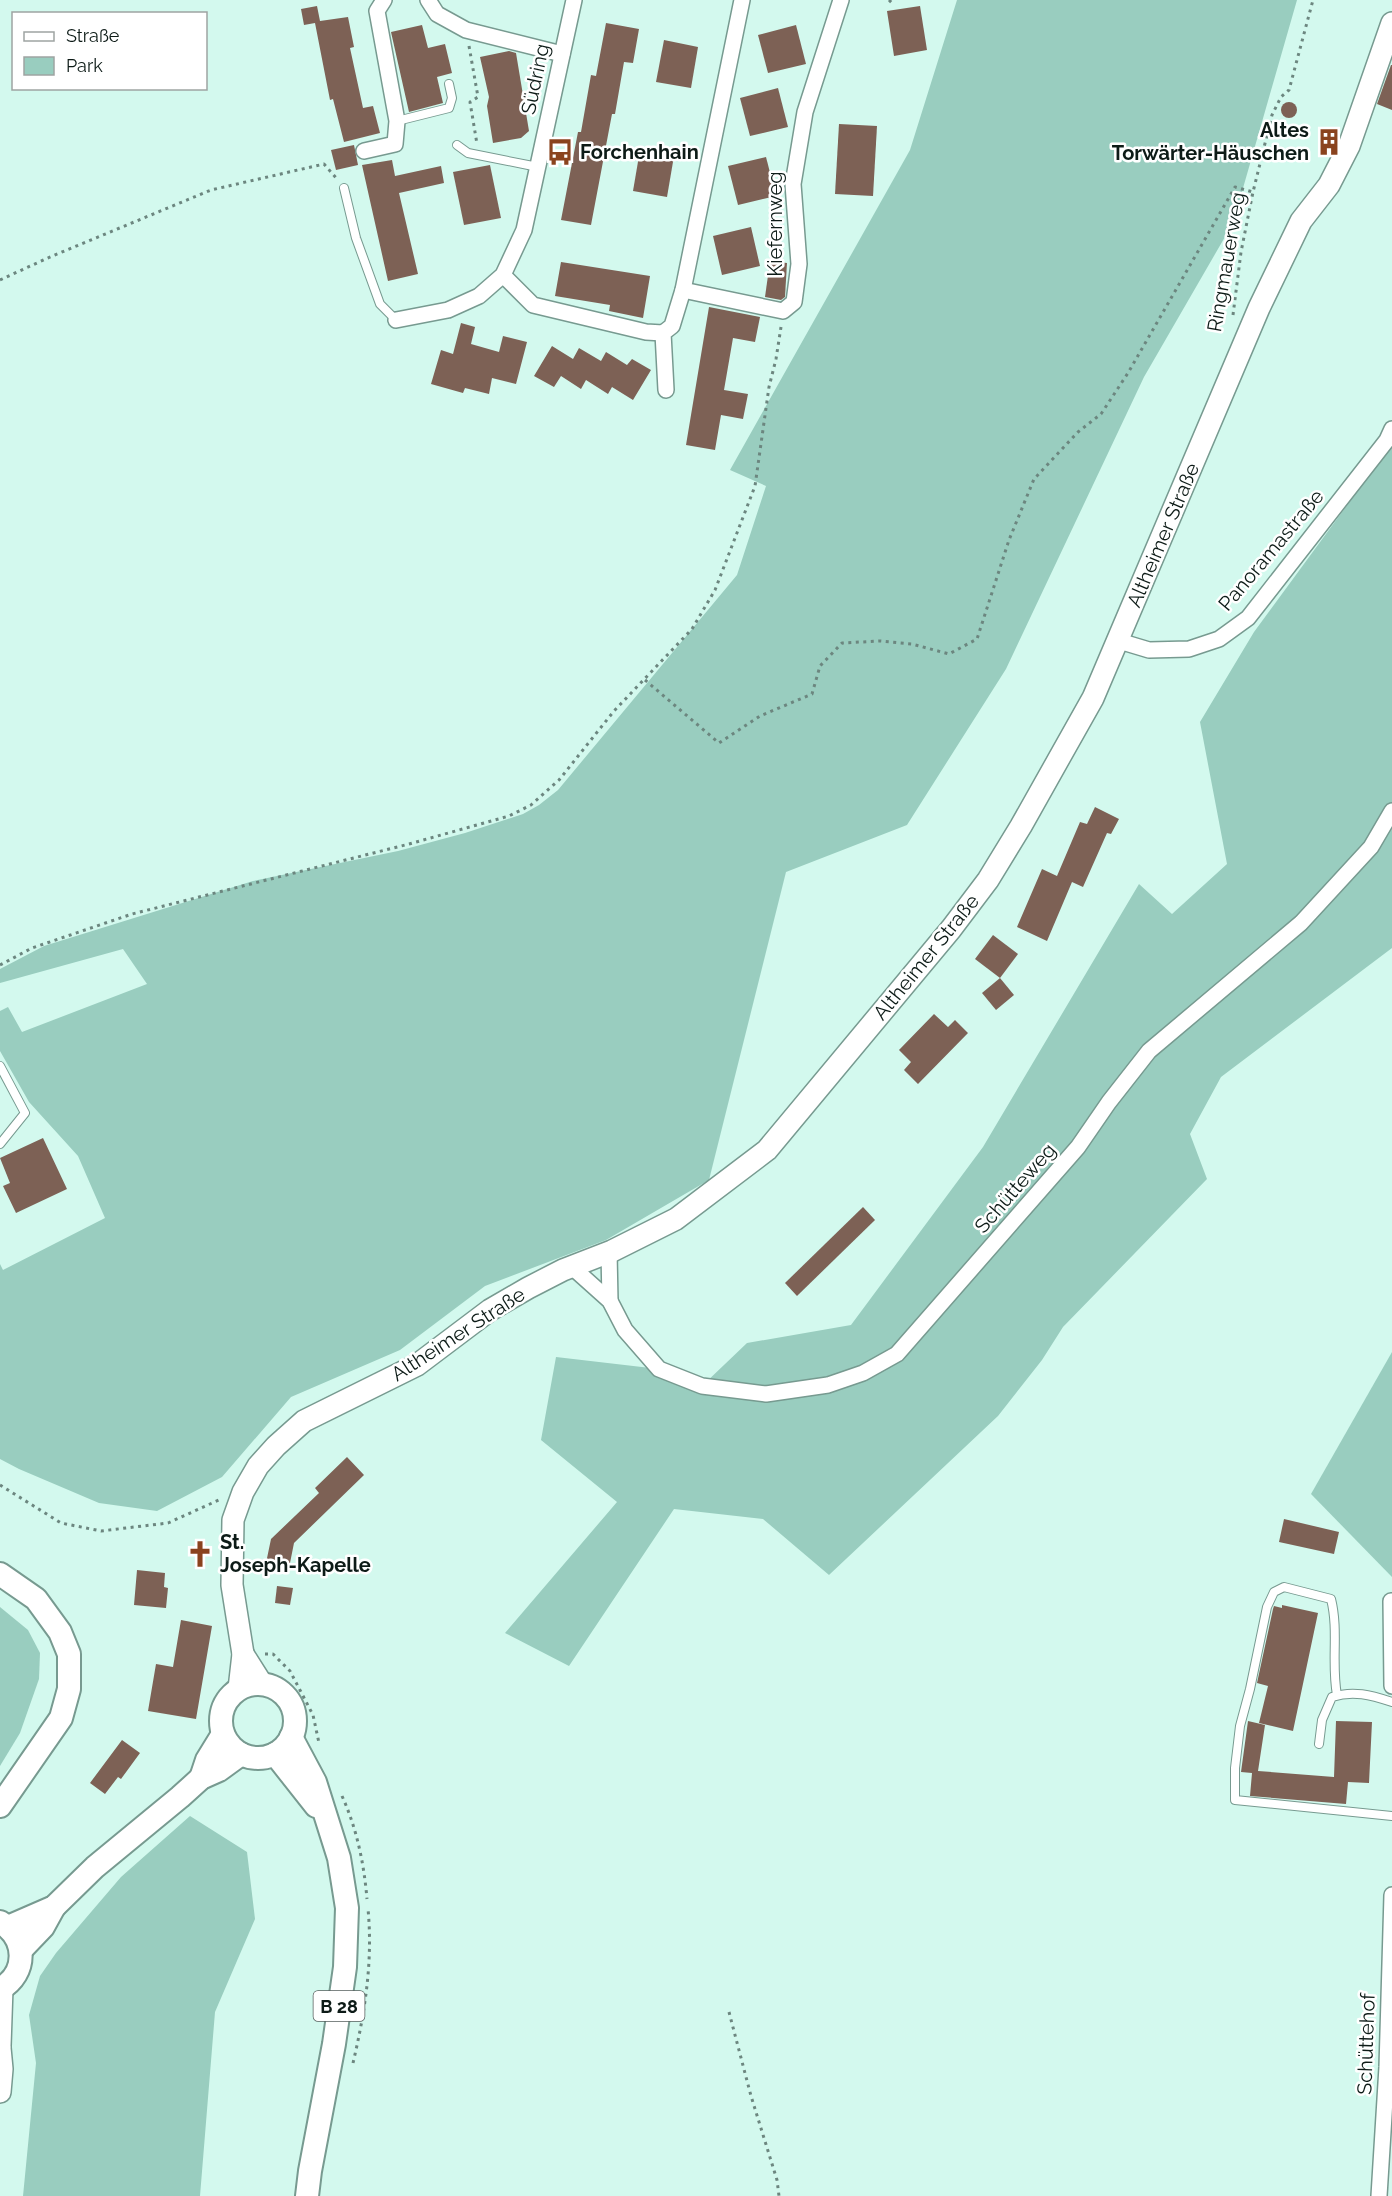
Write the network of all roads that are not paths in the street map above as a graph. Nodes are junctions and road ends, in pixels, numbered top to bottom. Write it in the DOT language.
graph roads {
  1 [pos="384,0"];
  2 [pos="428,0"];
  3 [pos="574,0"];
  4 [pos="742,0"];
  5 [pos="842,0"];
  6 [pos="1392,23"];
  7 [pos="562,54"];
  8 [pos="448,84"];
  9 [pos="397,121"];
  10 [pos="457,145"];
  11 [pos="364,151"];
  12 [pos="538,167"];
  13 [pos="344,188"];
  14 [pos="503,275"];
  15 [pos="682,290"];
  16 [pos="396,320"];
  17 [pos="663,333"];
  18 [pos="666,390"];
  19 [pos="1392,429"];
  20 [pos="1119,641"];
  21 [pos="1392,811"];
  22 [pos="0,1066"];
  23 [pos="0,1144"];
  24 [pos="609,1252"];
  25 [pos="572,1267"];
  26 [pos="610,1301"];
  27 [pos="0,1574"];
  28 [pos="1391,1601"];
  29 [pos="243,1654"];
  30 [pos="262,1684"];
  31 [pos="1392,1686"];
  32 [pos="239,1689"];
  33 [pos="1337,1695"];
  34 [pos="1392,1702"];
  35 [pos="223,1734"];
  36 [pos="291,1737"];
  37 [pos="1319,1744"];
  38 [pos="241,1754"];
  39 [pos="275,1754"];
  40 [pos="201,1778"];
  41 [pos="0,1806"];
  42 [pos="1392,1816"];
  43 [pos="325,1817"];
  44 [pos="1392,1895"];
  45 [pos="54,1907"];
  46 [pos="4,1925"];
  47 [pos="1392,1933"];
  48 [pos="21,1950"];
  49 [pos="1,1989"];
  50 [pos="0,2047"];
  51 [pos="0,2092"];
  52 [pos="308,2196"];
  53 [pos="1379,2196"];
  1 -- 9 [label="street"];
  2 -- 7 [label="street"];
  3 -- 7 [label="street, Südring"];
  4 -- 15 [label="street"];
  5 -- 15 [label="street, Kiefernweg"];
  6 -- 20 [label="street, Altheimer Straße"];
  7 -- 12 [label="street, Südring"];
  8 -- 9 [label="lane"];
  9 -- 11 [label="street"];
  10 -- 12 [label="lane"];
  12 -- 14 [label="street, Südring"];
  13 -- 16 [label="lane"];
  14 -- 16 [label="street, Südring"];
  14 -- 17 [label="street"];
  15 -- 17 [label="street"];
  17 -- 18 [label="street"];
  19 -- 20 [label="street, Panoramastraße"];
  20 -- 24 [label="street, Altheimer Straße"];
  21 -- 26 [label="street, Schütteweg"];
  22 -- 23 [label="lane"];
  24 -- 25 [label="street, Altheimer Straße"];
  24 -- 26 [label="street, Schütteweg"];
  25 -- 26 [label="street, Schütteweg"];
  25 -- 29 [label="street, Altheimer Straße"];
  27 -- 41 [label="main road"];
  28 -- 31 [label="street"];
  29 -- 30 [label="street, Altheimer Straße"];
  29 -- 32 [label="street, Altheimer Straße"];
  30 -- 32 [label="main road"];
  30 -- 36 [label="main road, B 28"];
  32 -- 35 [label="main road"];
  33 -- 34 [label="lane"];
  33 -- 37 [label="lane"];
  33 -- 42 [label="lane"];
  35 -- 38 [label="main road"];
  35 -- 40 [label="main road"];
  36 -- 39 [label="main road"];
  36 -- 43 [label="main road, B 28"];
  38 -- 39 [label="main road"];
  38 -- 40 [label="main road"];
  39 -- 43 [label="main road, B 28"];
  40 -- 45 [label="main road"];
  43 -- 52 [label="main road, B 28"];
  44 -- 47 [label="street, Schüttehof"];
  45 -- 46 [label="main road"];
  45 -- 48 [label="main road"];
  46 -- 48 [label="main road"];
  47 -- 53 [label="street, Schüttehof"];
  48 -- 49 [label="main road"];
  49 -- 50 [label="street"];
  50 -- 51 [label="street"];
}
